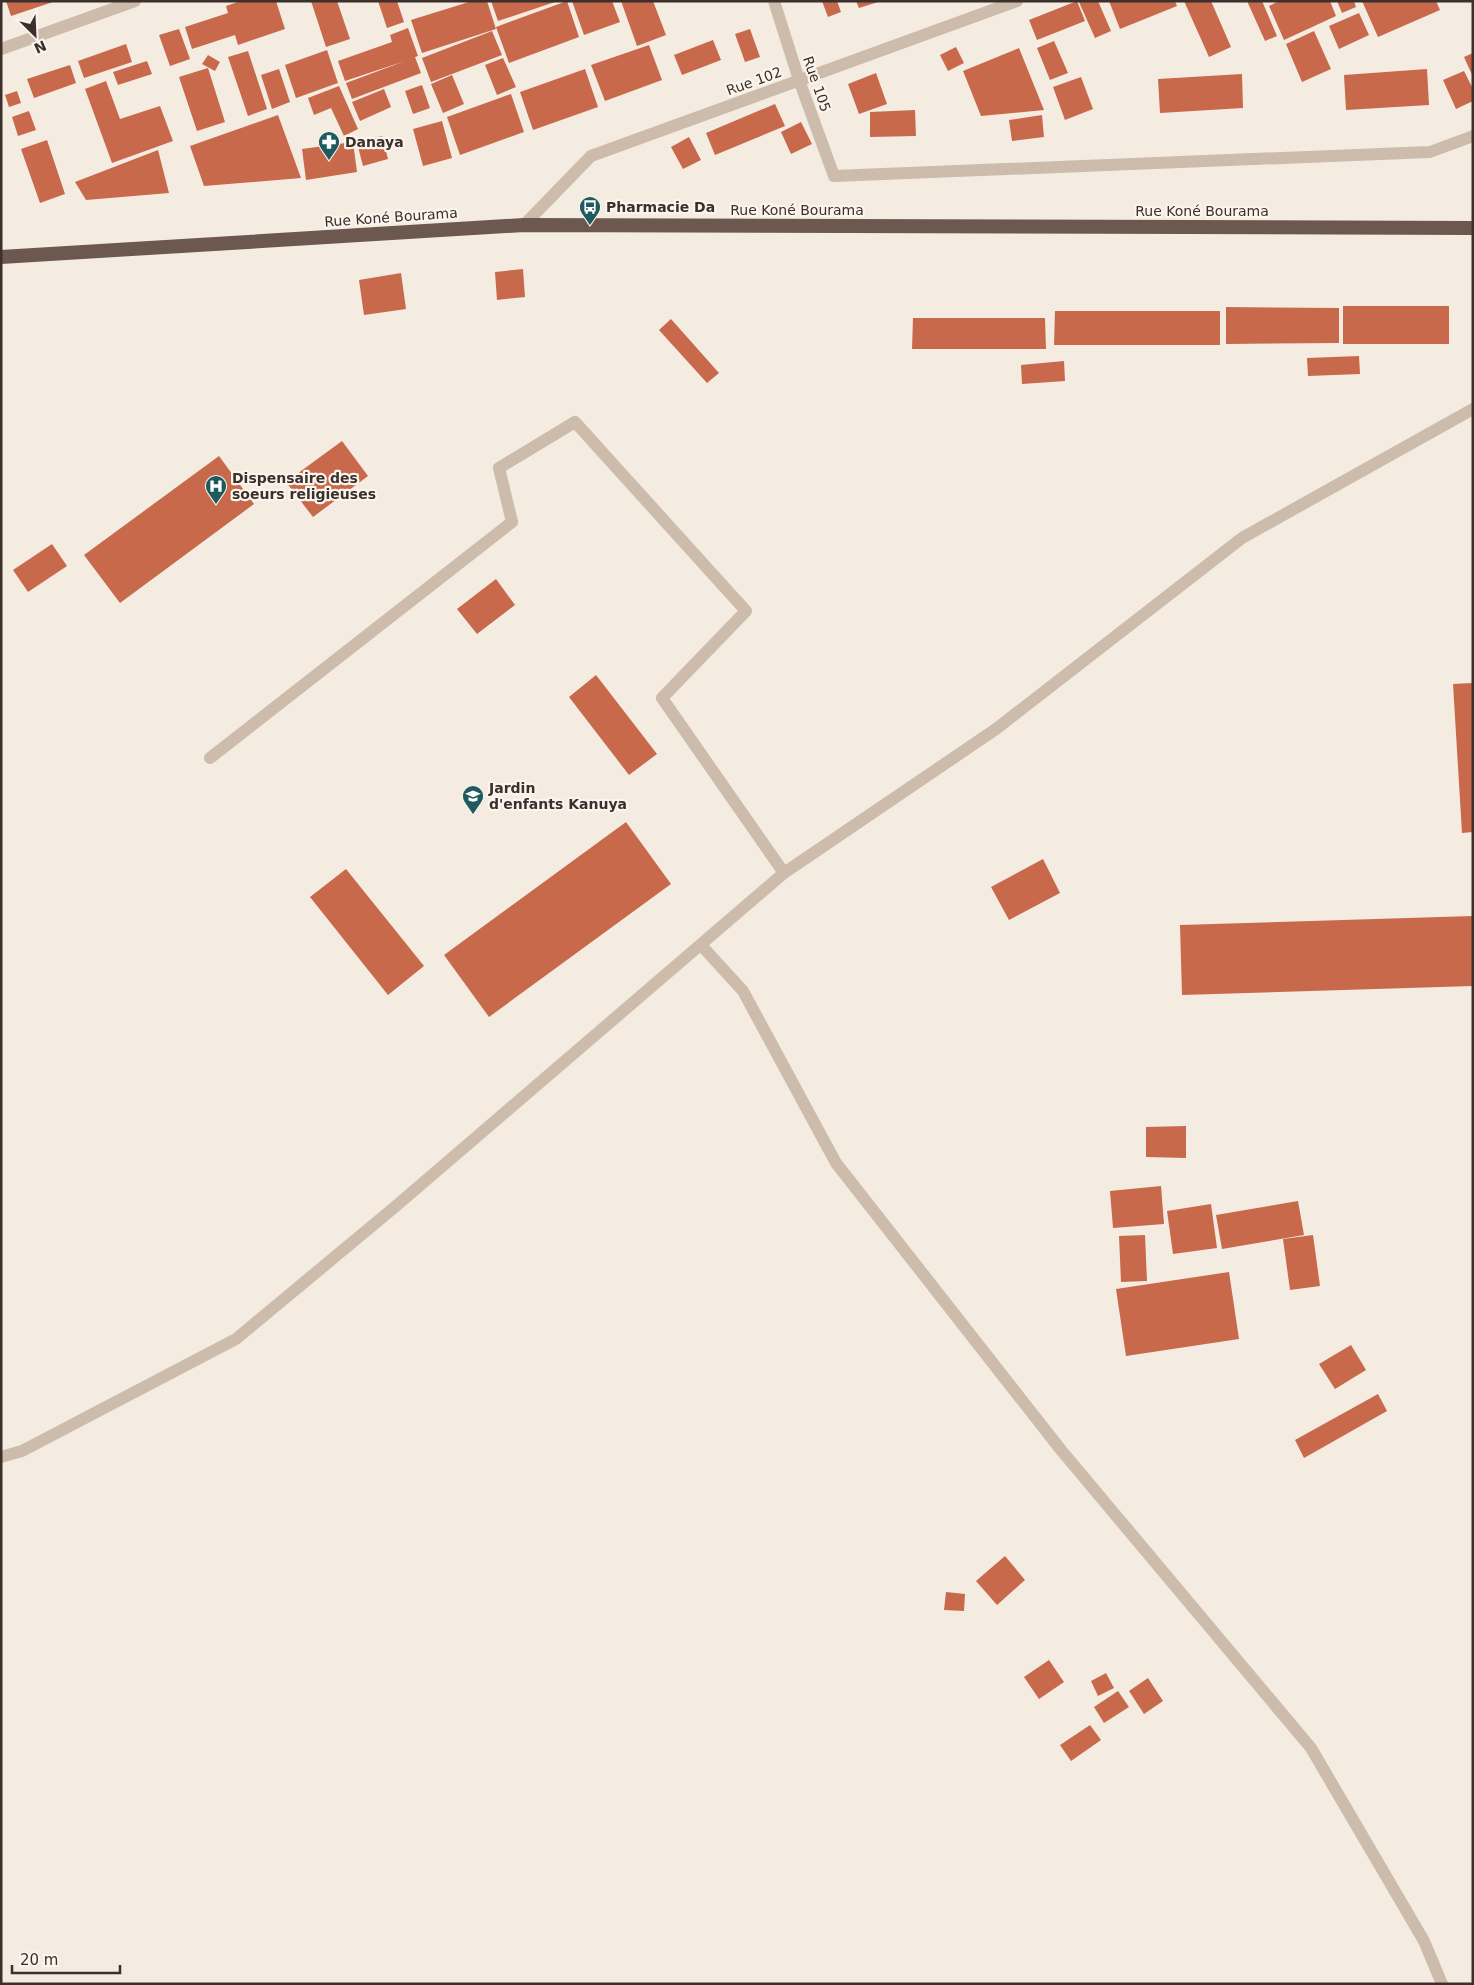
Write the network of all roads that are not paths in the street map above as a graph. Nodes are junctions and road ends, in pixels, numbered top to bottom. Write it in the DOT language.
graph roads {
  1 [pos="135,1"];
  2 [pos="774,1"];
  3 [pos="1017,1"];
  4 [pos="1,49"];
  5 [pos="799,80"];
  6 [pos="1473,136"];
  7 [pos="524,225"];
  8 [pos="1473,228"];
  9 [pos="1,257"];
  10 [pos="1473,409"];
  11 [pos="210,758"];
  12 [pos="784,873"];
  13 [pos="701,944"];
  14 [pos="1,1458"];
  15 [pos="1442,1984"];
  1 -- 4 [label="street"];
  2 -- 5 [label="street, Rue 105"];
  3 -- 5 [label="street, Rue 102"];
  5 -- 6 [label="street, Rue 105"];
  5 -- 7 [label="street, Rue 102"];
  7 -- 8 [label="highway, Rue Koné Bourama"];
  7 -- 9 [label="highway, Rue Koné Bourama"];
  10 -- 12 [label="street"];
  11 -- 12 [label="street"];
  12 -- 13 [label="street"];
  13 -- 14 [label="street"];
  13 -- 15 [label="street"];
}
